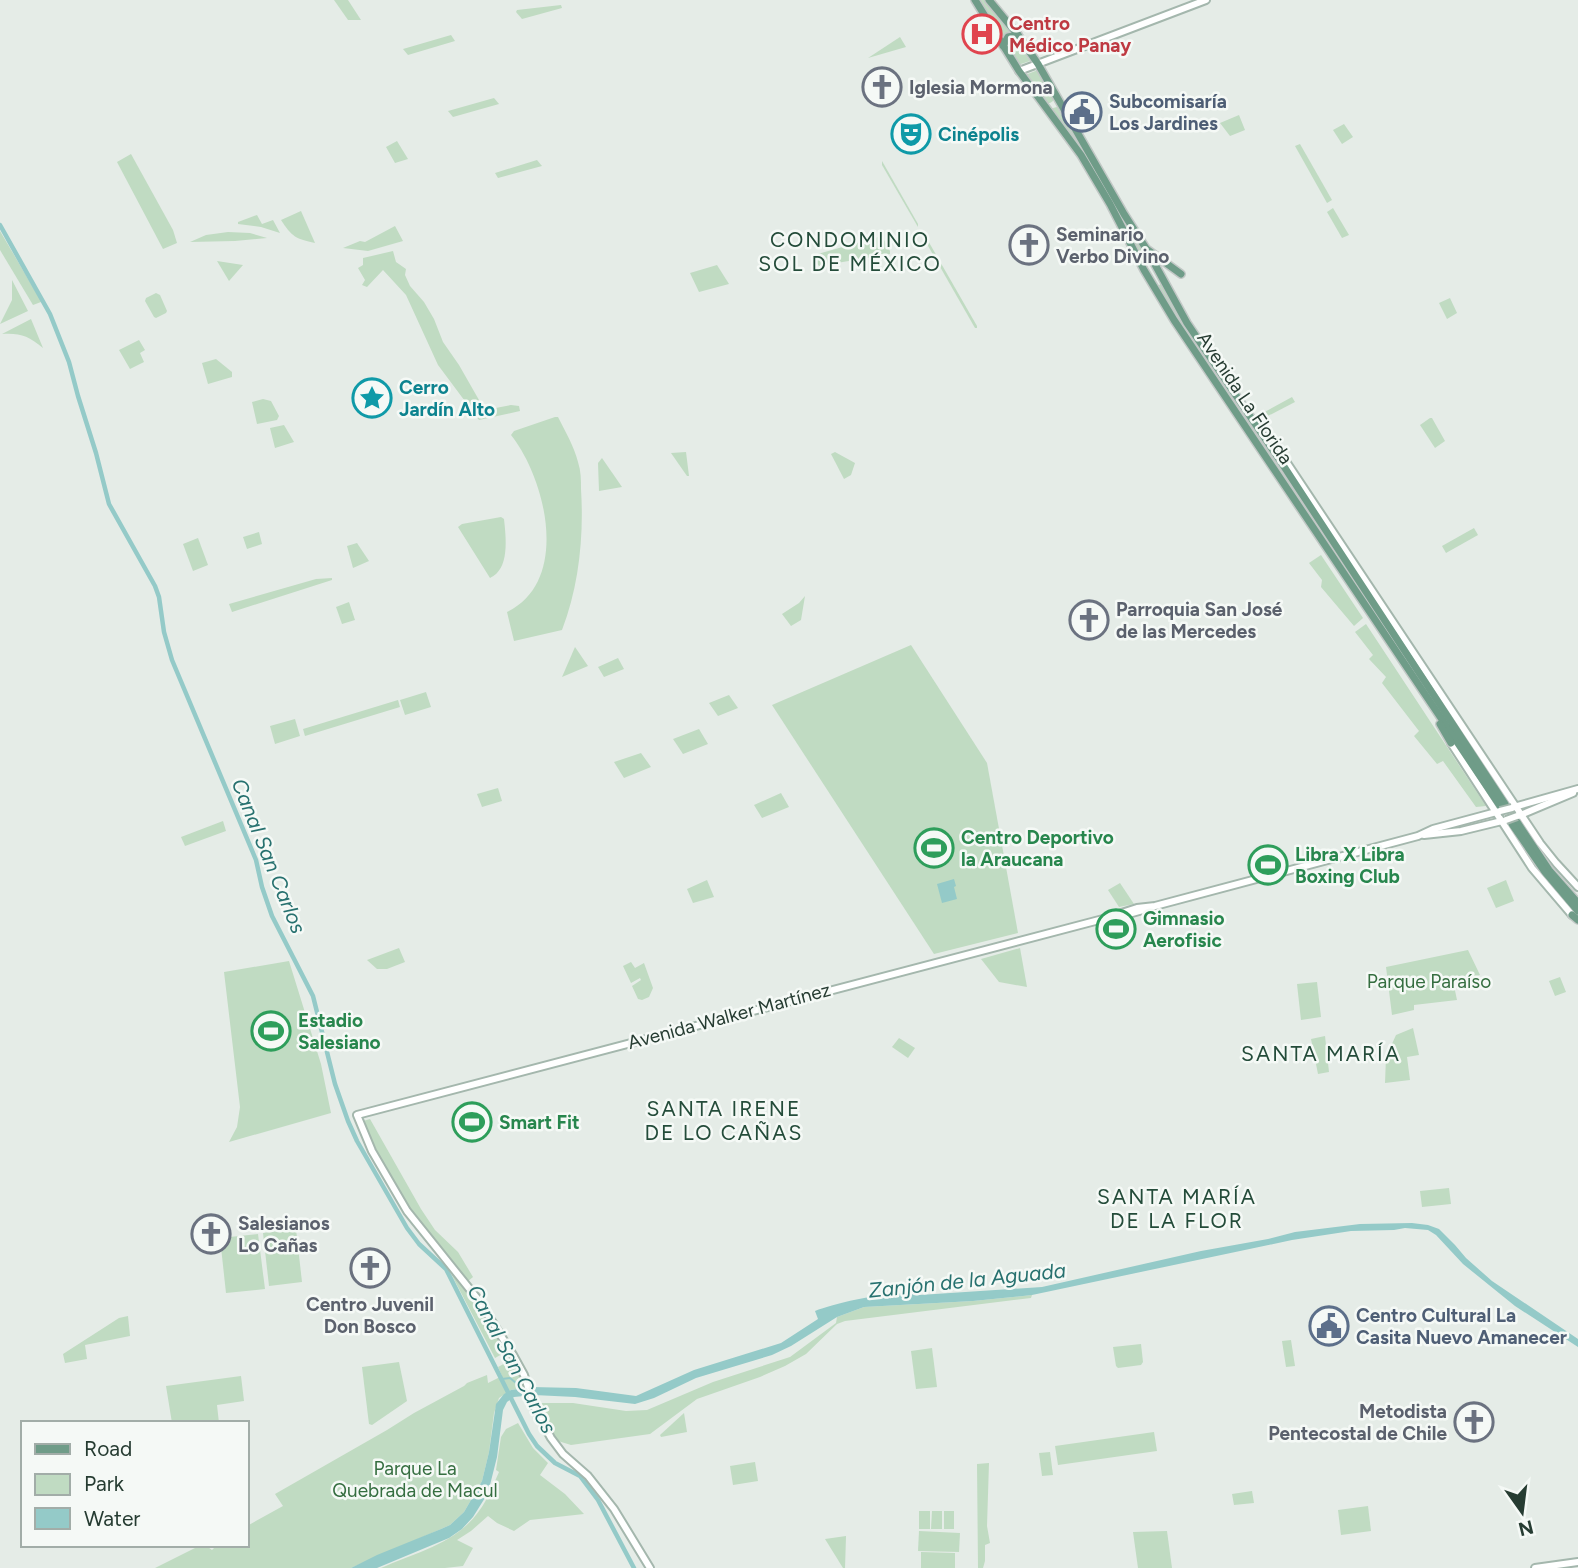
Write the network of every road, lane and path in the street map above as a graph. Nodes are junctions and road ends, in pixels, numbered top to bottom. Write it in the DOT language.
graph roads {
  1 [pos="975,0"];
  2 [pos="989,0"];
  3 [pos="1206,0"];
  4 [pos="1017,35"];
  5 [pos="1003,46"];
  6 [pos="1038,64"];
  7 [pos="1018,71"];
  8 [pos="1057,97"];
  9 [pos="1043,104"];
  10 [pos="1147,250"];
  11 [pos="1159,271"];
  12 [pos="1181,274"];
  13 [pos="1148,276"];
  14 [pos="1222,376"];
  15 [pos="1214,381"];
  16 [pos="1251,420"];
  17 [pos="1275,446"];
  18 [pos="1306,492"];
  19 [pos="1295,501"];
  20 [pos="1318,518"];
  21 [pos="1307,527"];
  22 [pos="1330,546"];
  23 [pos="1423,692"];
  24 [pos="1451,743"];
  25 [pos="1578,790"];
  26 [pos="1505,808"];
  27 [pos="1512,820"];
  28 [pos="1418,836"];
  29 [pos="1578,887"];
  30 [pos="1578,903"];
  31 [pos="1576,916"];
  32 [pos="1578,1562"];
  33 [pos="650,1568"];
  34 [pos="1535,1568"];
  1 -- 5 [label="main road, Avenida La Florida"];
  2 -- 4 [label="main road, Avenida La Florida"];
  3 -- 6 [label="main road"];
  4 -- 5 [label="main road"];
  4 -- 6 [label="main road, Avenida La Florida"];
  5 -- 7 [label="main road, Avenida La Florida"];
  6 -- 7 [label="main road"];
  6 -- 8 [label="main road, Avenida La Florida"];
  7 -- 9 [label="main road, Avenida La Florida"];
  8 -- 9 [label="main road"];
  8 -- 10 [label="main road, Avenida La Florida"];
  9 -- 13 [label="main road, Avenida La Florida"];
  10 -- 11 [label="main road, Avenida La Florida"];
  10 -- 12 [label="main road"];
  11 -- 13 [label="main road"];
  11 -- 14 [label="main road, Avenida La Florida"];
  13 -- 15 [label="main road, Avenida La Florida"];
  14 -- 15 [label="main road"];
  14 -- 16 [label="main road, Avenida La Florida"];
  15 -- 19 [label="main road, Avenida La Florida"];
  16 -- 17 [label="main road"];
  16 -- 20 [label="main road, Avenida La Florida"];
  17 -- 18 [label="main road, Avenida La Florida"];
  18 -- 20 [label="main road"];
  18 -- 26 [label="main road, Avenida La Florida"];
  19 -- 21 [label="main road"];
  19 -- 22 [label="main road, Avenida La Florida"];
  20 -- 22 [label="main road, Avenida La Florida"];
  22 -- 23 [label="main road, Avenida La Florida"];
  22 -- 26 [label="main road, Avenida La Florida"];
  23 -- 24 [label="main road"];
  23 -- 26 [label="main road, Avenida La Florida"];
  24 -- 26 [label="main road, Avenida La Florida"];
  25 -- 26 [label="main road, Avenida Walker Martínez"];
  25 -- 27 [label="main road, Avenida Walker Martínez"];
  26 -- 27 [label="main road, Avenida La Florida"];
  26 -- 27 [label="main road, Avenida La Florida"];
  26 -- 28 [label="main road, Avenida Walker Martínez"];
  27 -- 28 [label="main road, Avenida Walker Martínez"];
  27 -- 29 [label="main road, Avenida La Florida"];
  27 -- 30 [label="main road, Avenida La Florida"];
  27 -- 31 [label="main road, Avenida La Florida"];
  28 -- 33 [label="main road, Avenida Walker Martínez"];
  32 -- 34 [label="main road"];
}
